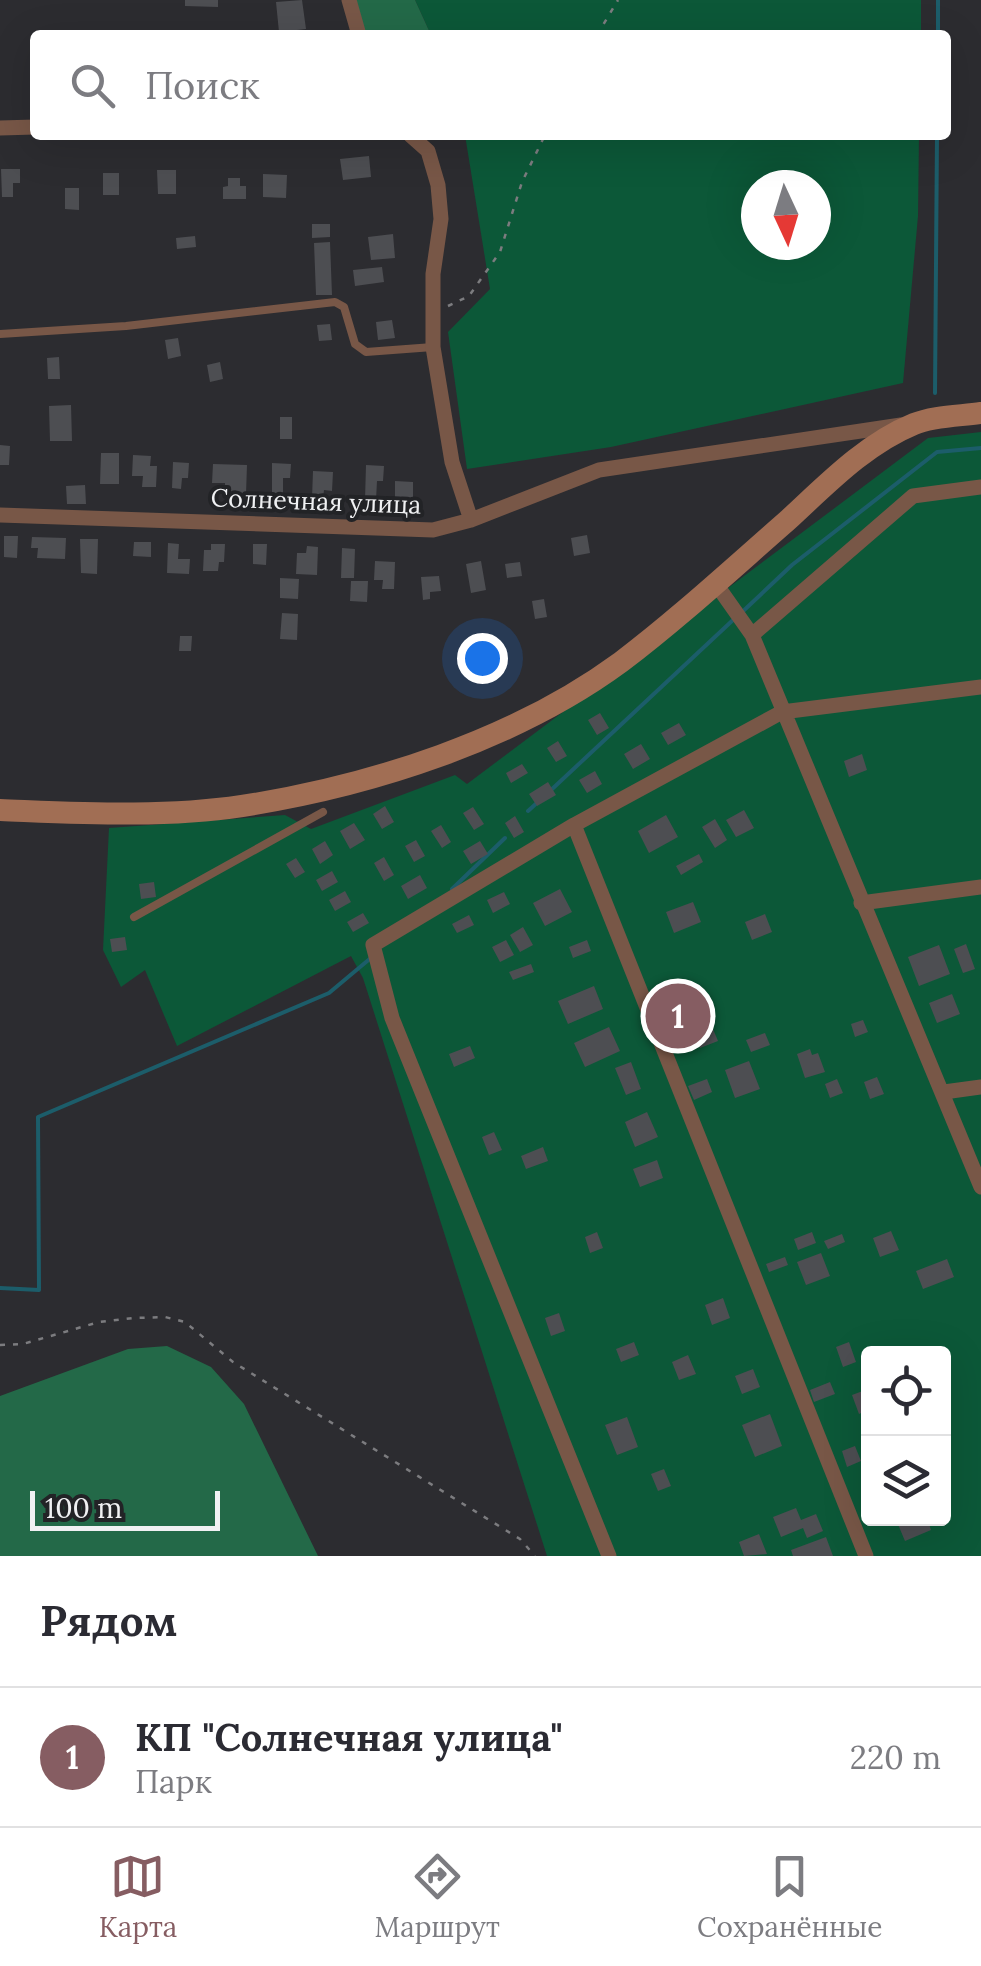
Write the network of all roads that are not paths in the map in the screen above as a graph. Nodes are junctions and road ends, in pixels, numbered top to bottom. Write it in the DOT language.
graph roads {
  1 [pos="349,0"];
  2 [pos="358,30"];
  3 [pos="0,128"];
  4 [pos="30,128"];
  5 [pos="416,140"];
  6 [pos="0,334"];
  7 [pos="432,347"];
  8 [pos="981,413"];
  9 [pos="915,423"];
  10 [pos="852,432"];
  11 [pos="857,458"];
  12 [pos="981,487"];
  13 [pos="0,515"];
  14 [pos="471,520"];
  15 [pos="716,584"];
  16 [pos="752,635"];
  17 [pos="981,687"];
  18 [pos="782,712"];
  19 [pos="0,810"];
  20 [pos="323,812"];
  21 [pos="574,825"];
  22 [pos="981,887"];
  23 [pos="861,903"];
  24 [pos="134,917"];
  25 [pos="981,1087"];
  26 [pos="944,1092"];
  27 [pos="981,1187"];
  28 [pos="609,1556"];
  29 [pos="866,1556"];
  1 -- 2 [label="street"];
  3 -- 4 [label="street"];
  5 -- 7 [label="street"];
  6 -- 7 [label="lane"];
  7 -- 14 [label="street"];
  8 -- 9 [label="main road"];
  9 -- 10 [label="street, Солнечная улица"];
  9 -- 11 [label="main road"];
  10 -- 11 [label="street"];
  10 -- 14 [label="street, Солнечная улица"];
  11 -- 15 [label="main road"];
  12 -- 16 [label="street"];
  13 -- 14 [label="street, Солнечная улица"];
  15 -- 16 [label="street"];
  15 -- 19 [label="main road"];
  16 -- 18 [label="street"];
  17 -- 18 [label="street"];
  18 -- 21 [label="street"];
  18 -- 23 [label="street"];
  20 -- 24 [label="lane"];
  21 -- 28 [label="street"];
  21 -- 29 [label="street"];
  22 -- 23 [label="street"];
  23 -- 26 [label="street"];
  25 -- 26 [label="street"];
  26 -- 27 [label="street"];
}
